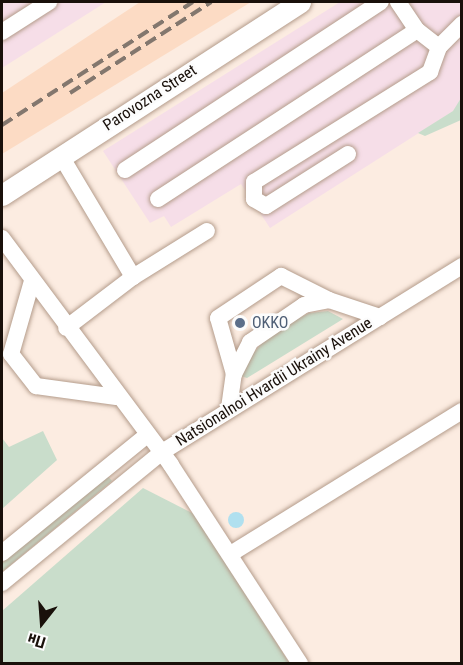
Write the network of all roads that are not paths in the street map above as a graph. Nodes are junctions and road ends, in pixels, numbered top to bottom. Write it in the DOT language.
graph roads {
  1 [pos="50,2"];
  2 [pos="300,2"];
  3 [pos="381,2"];
  4 [pos="398,2"];
  5 [pos="462,24"];
  6 [pos="417,30"];
  7 [pos="2,32"];
  8 [pos="439,46"];
  9 [pos="348,154"];
  10 [pos="61,156"];
  11 [pos="125,170"];
  12 [pos="2,195"];
  13 [pos="158,199"];
  14 [pos="207,231"];
  15 [pos="2,238"];
  16 [pos="462,266"];
  17 [pos="133,277"];
  18 [pos="32,281"];
  19 [pos="329,300"];
  20 [pos="380,317"];
  21 [pos="66,328"];
  22 [pos="234,374"];
  23 [pos="116,397"];
  24 [pos="229,408"];
  25 [pos="462,411"];
  26 [pos="147,435"];
  27 [pos="162,452"];
  28 [pos="2,553"];
  29 [pos="232,553"];
  30 [pos="2,583"];
  31 [pos="300,663"];
  1 -- 7 [label="street"];
  2 -- 10 [label="main road, Parovozna Street"];
  3 -- 11 [label="street"];
  4 -- 6 [label="street"];
  5 -- 8 [label="street"];
  6 -- 8 [label="street"];
  6 -- 13 [label="street"];
  8 -- 9 [label="street"];
  10 -- 12 [label="main road, Parovozna Street"];
  10 -- 17 [label="street"];
  14 -- 17 [label="street"];
  15 -- 18 [label="street, Natsionalnoi Hvardii Ukrainy Avenue"];
  16 -- 20 [label="street, Natsionalnoi Hvardii Ukrainy Avenue"];
  17 -- 21 [label="street"];
  18 -- 21 [label="street, Natsionalnoi Hvardii Ukrainy Avenue"];
  18 -- 23 [label="street"];
  19 -- 20 [label="street"];
  19 -- 22 [label="street"];
  19 -- 22 [label="street"];
  20 -- 24 [label="street, Natsionalnoi Hvardii Ukrainy Avenue"];
  21 -- 23 [label="street, Natsionalnoi Hvardii Ukrainy Avenue"];
  22 -- 24 [label="street"];
  23 -- 26 [label="street, Natsionalnoi Hvardii Ukrainy Avenue"];
  24 -- 27 [label="street, Natsionalnoi Hvardii Ukrainy Avenue"];
  25 -- 29 [label="street"];
  26 -- 27 [label="street, Natsionalnoi Hvardii Ukrainy Avenue"];
  26 -- 28 [label="street"];
  27 -- 29 [label="street"];
  27 -- 30 [label="street"];
  29 -- 31 [label="street"];
}
